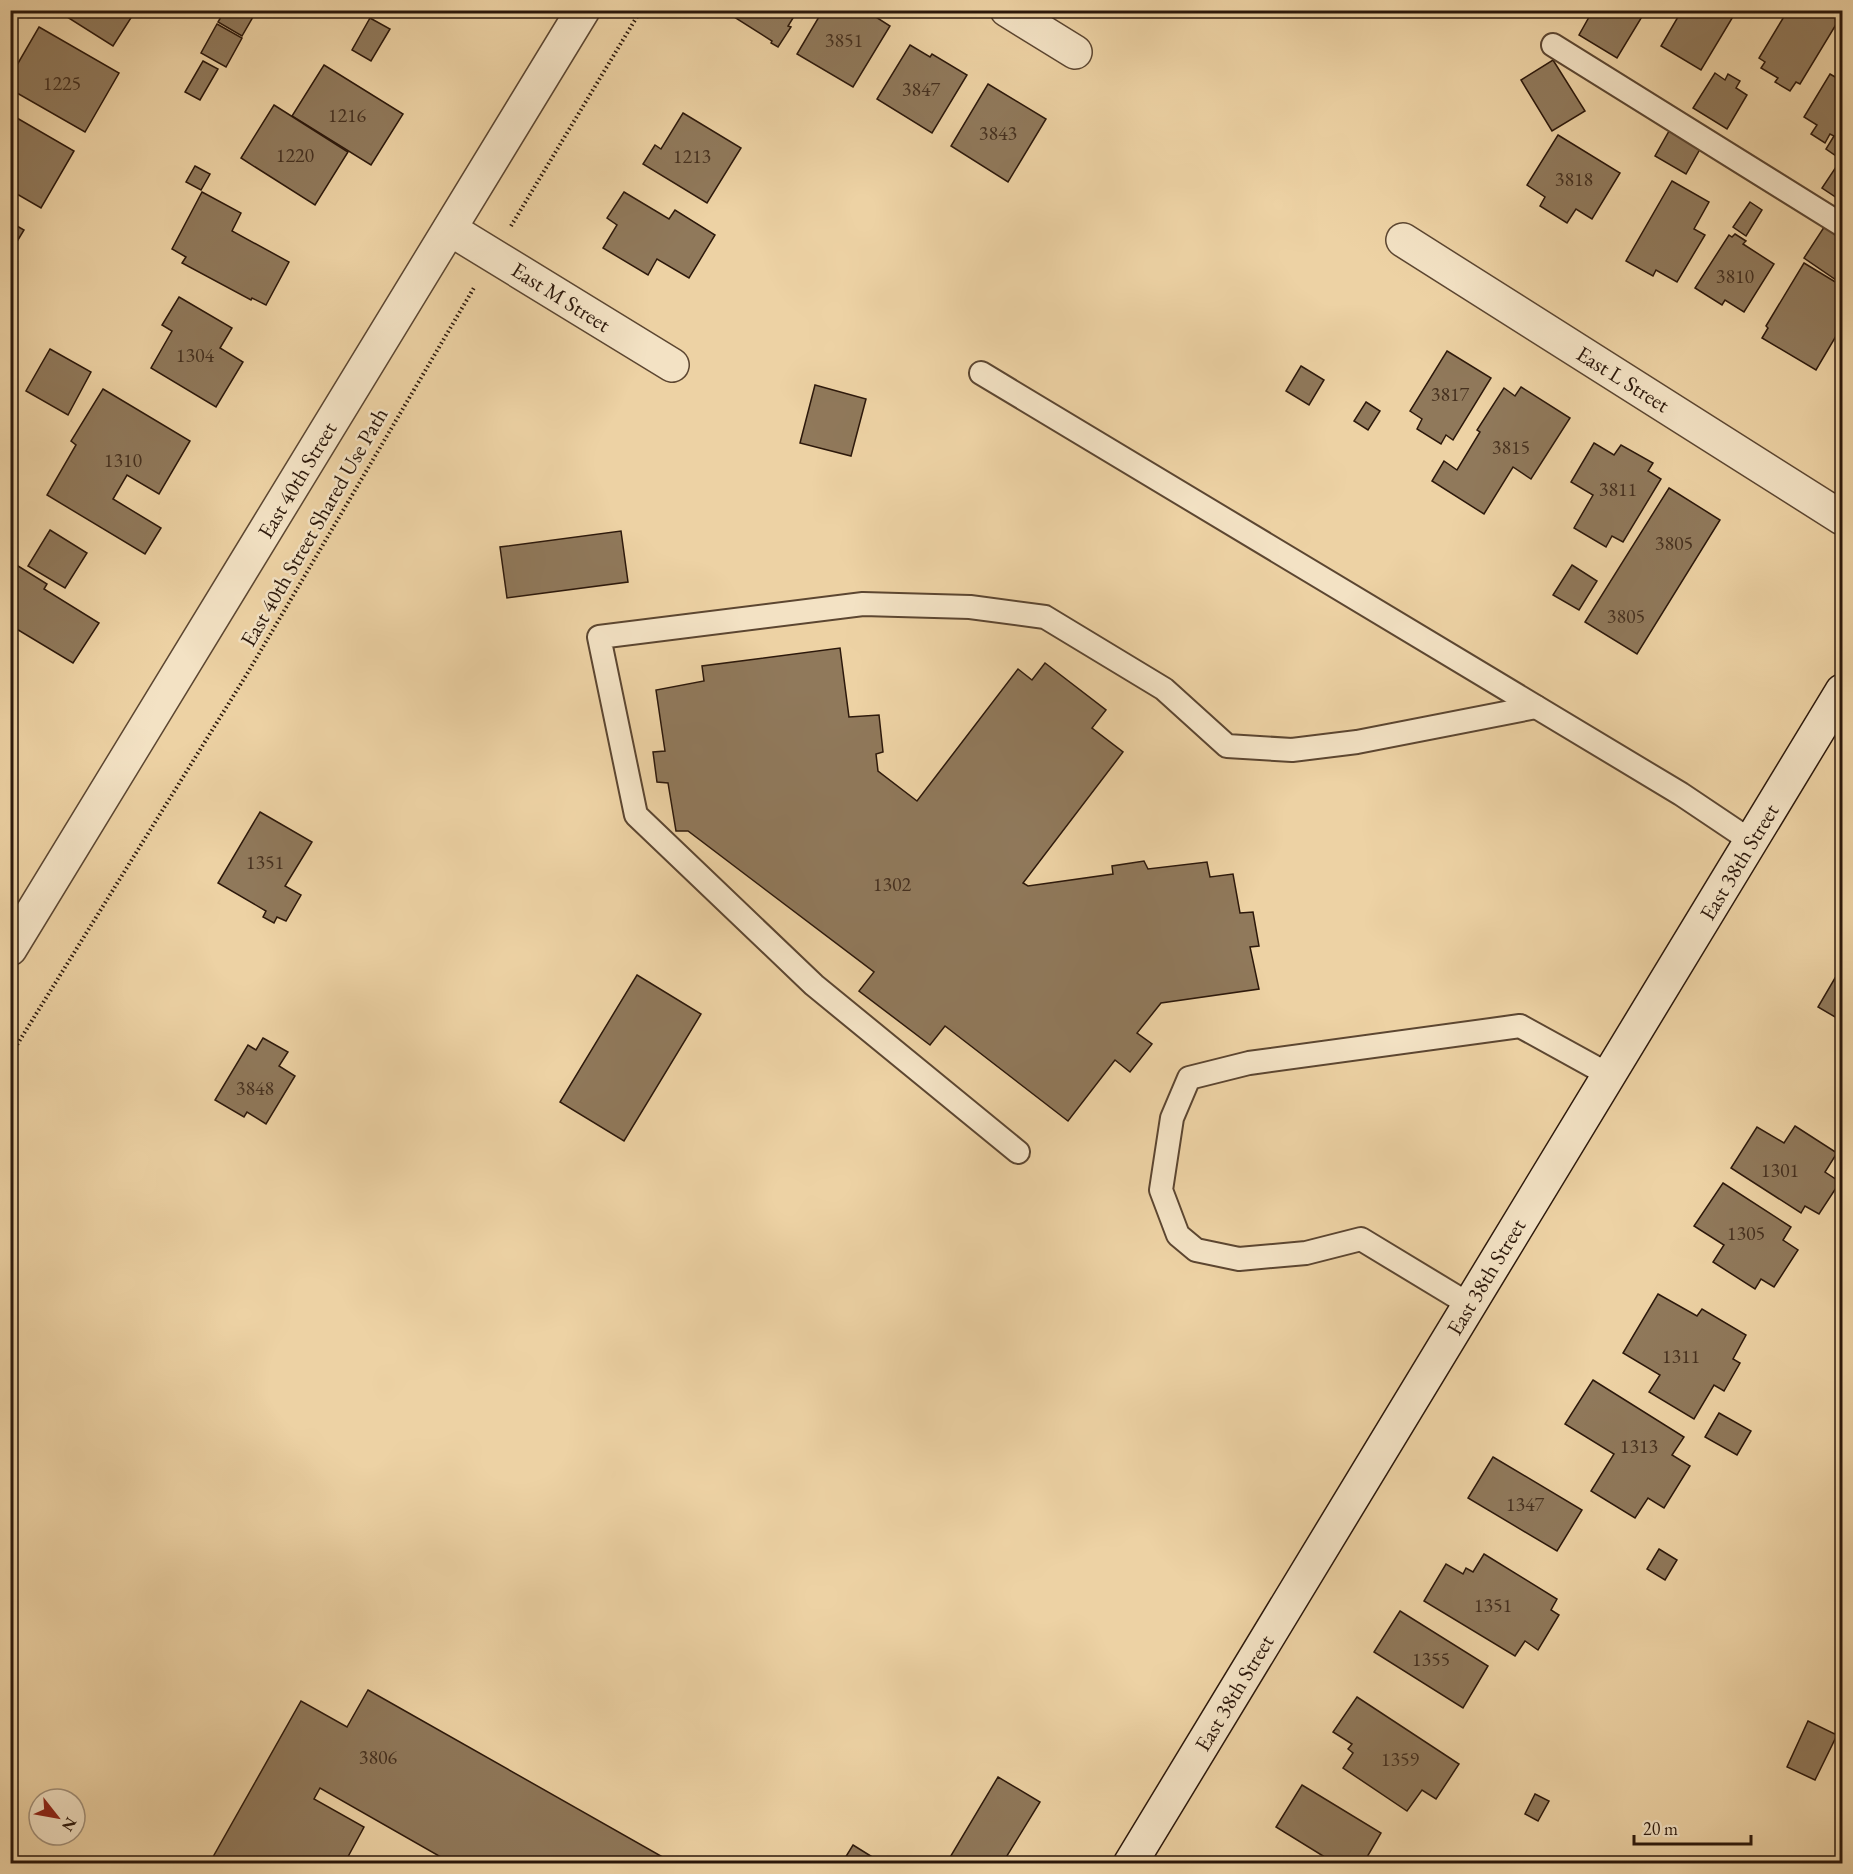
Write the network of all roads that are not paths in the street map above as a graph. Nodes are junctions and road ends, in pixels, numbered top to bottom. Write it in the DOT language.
graph roads {
  1 [pos="583,10"];
  2 [pos="1007,10"];
  3 [pos="1553,45"];
  4 [pos="1075,52"];
  5 [pos="1842,225"];
  6 [pos="450,228"];
  7 [pos="1403,240"];
  8 [pos="672,365"];
  9 [pos="981,373"];
  10 [pos="1842,518"];
  11 [pos="1842,691"];
  12 [pos="1536,707"];
  13 [pos="1751,841"];
  14 [pos="10,949"];
  15 [pos="1610,1075"];
  16 [pos="1018,1152"];
  17 [pos="1470,1305"];
  18 [pos="1130,1863"];
  1 -- 6 [label="street, East 40th Street"];
  2 -- 4 [label="street"];
  3 -- 5 [label="lane"];
  6 -- 8 [label="street, East M Street"];
  6 -- 14 [label="street, East 40th Street"];
  7 -- 10 [label="street, East L Street"];
  9 -- 12 [label="lane"];
  11 -- 13 [label="street, East 38th Street"];
  12 -- 13 [label="lane"];
  12 -- 16 [label="lane"];
  13 -- 15 [label="street, East 38th Street"];
  15 -- 17 [label="street, East 38th Street"];
  15 -- 17 [label="lane"];
  17 -- 18 [label="street, East 38th Street"];
}
